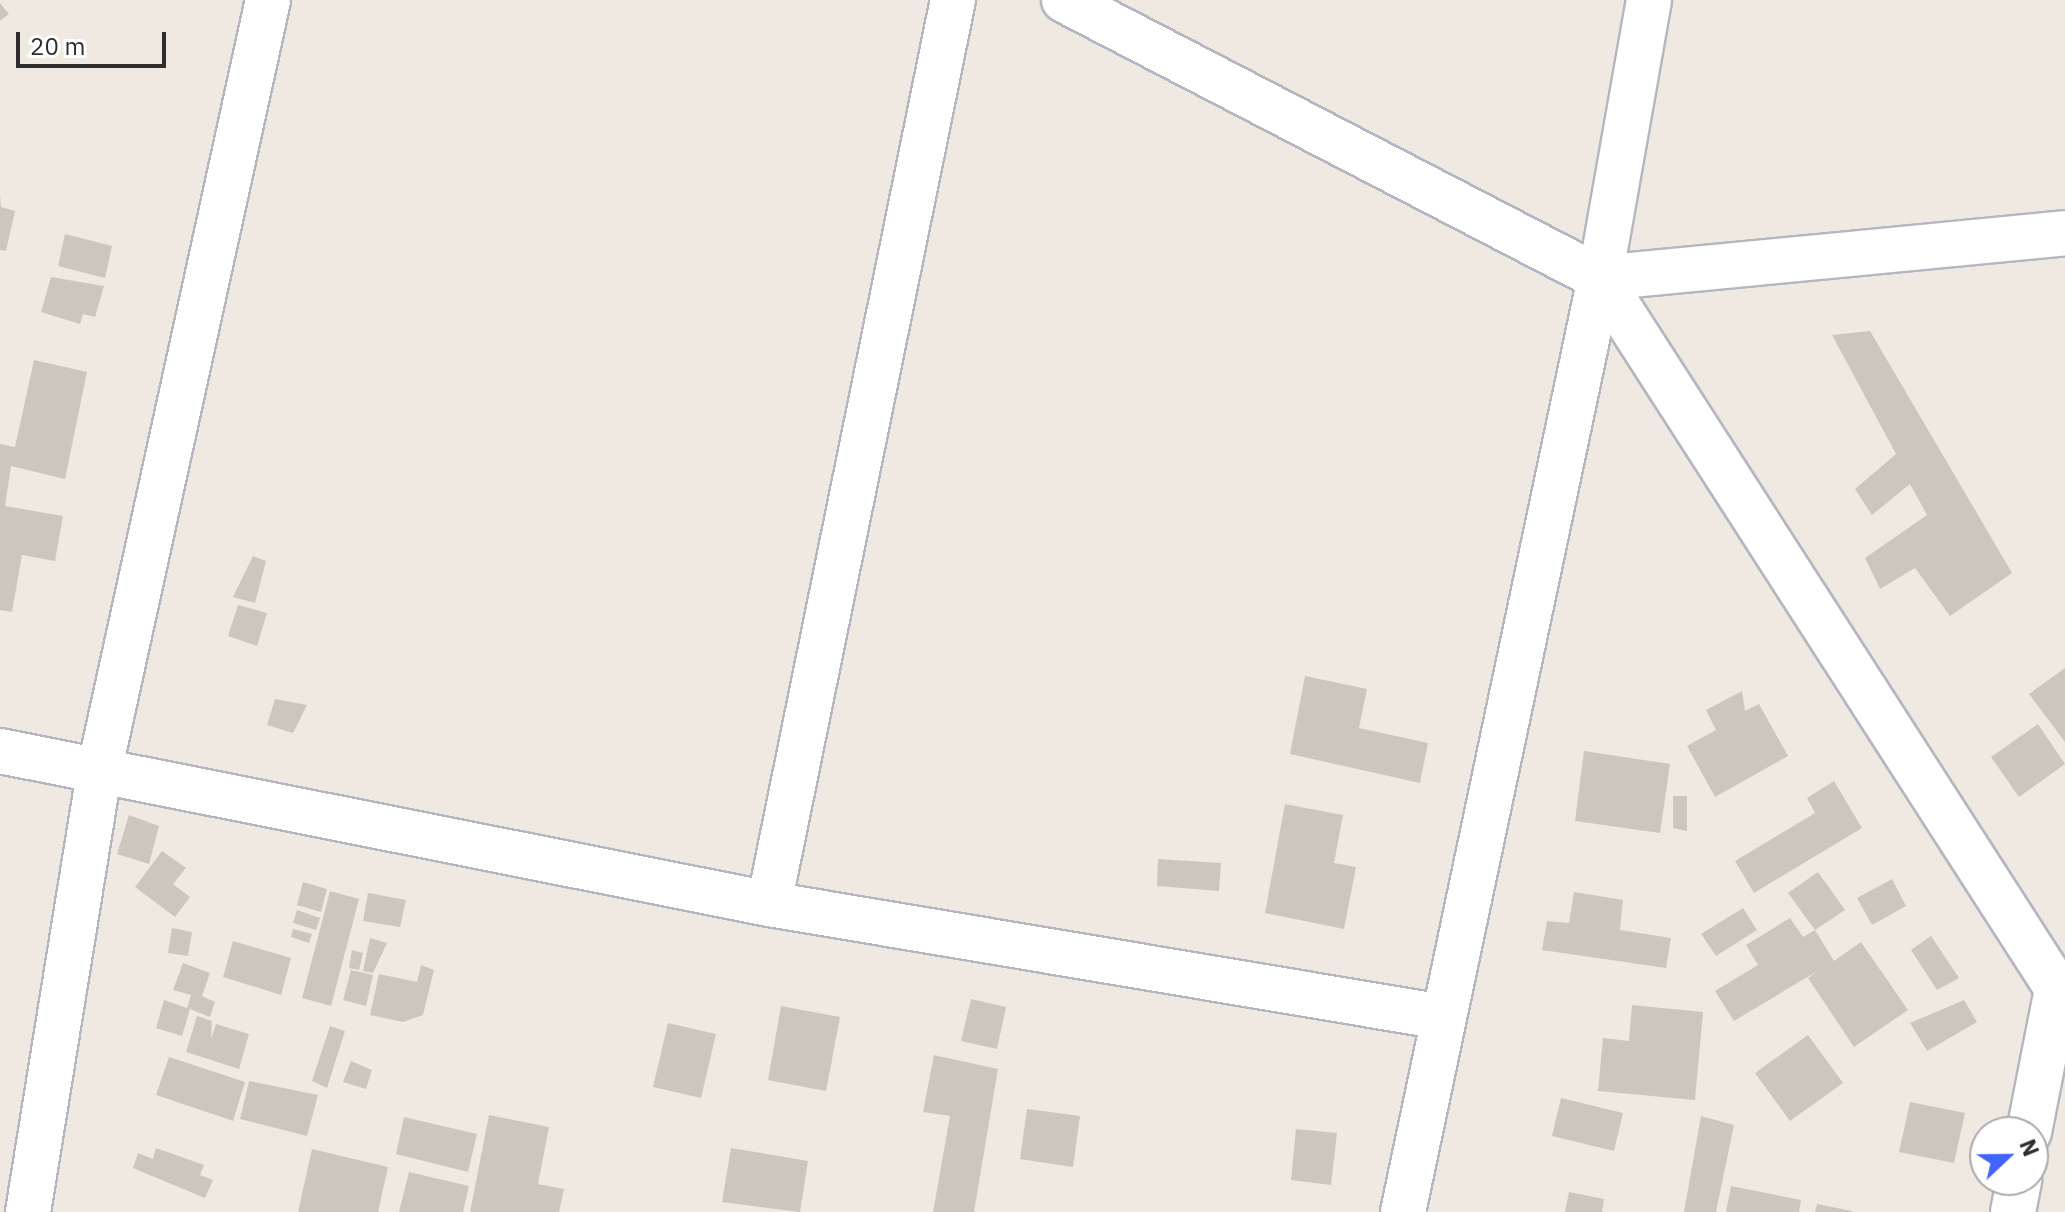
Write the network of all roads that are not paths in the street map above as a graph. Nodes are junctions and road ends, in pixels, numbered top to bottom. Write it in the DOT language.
graph roads {
  1 [pos="268,0"];
  2 [pos="953,0"];
  3 [pos="1064,0"];
  4 [pos="1649,0"];
  5 [pos="2065,233"];
  6 [pos="1600,278"];
  7 [pos="0,751"];
  8 [pos="99,772"];
  9 [pos="769,904"];
  10 [pos="2061,995"];
  11 [pos="1443,1017"];
  12 [pos="2033,1116"];
  13 [pos="28,1212"];
  14 [pos="1403,1212"];
  1 -- 8 [label="street"];
  2 -- 9 [label="street"];
  3 -- 6 [label="street"];
  4 -- 6 [label="street"];
  5 -- 6 [label="street"];
  6 -- 10 [label="street"];
  6 -- 11 [label="street"];
  7 -- 8 [label="street"];
  8 -- 9 [label="street"];
  8 -- 13 [label="street"];
  9 -- 11 [label="street"];
  10 -- 12 [label="street"];
  11 -- 14 [label="street"];
}
